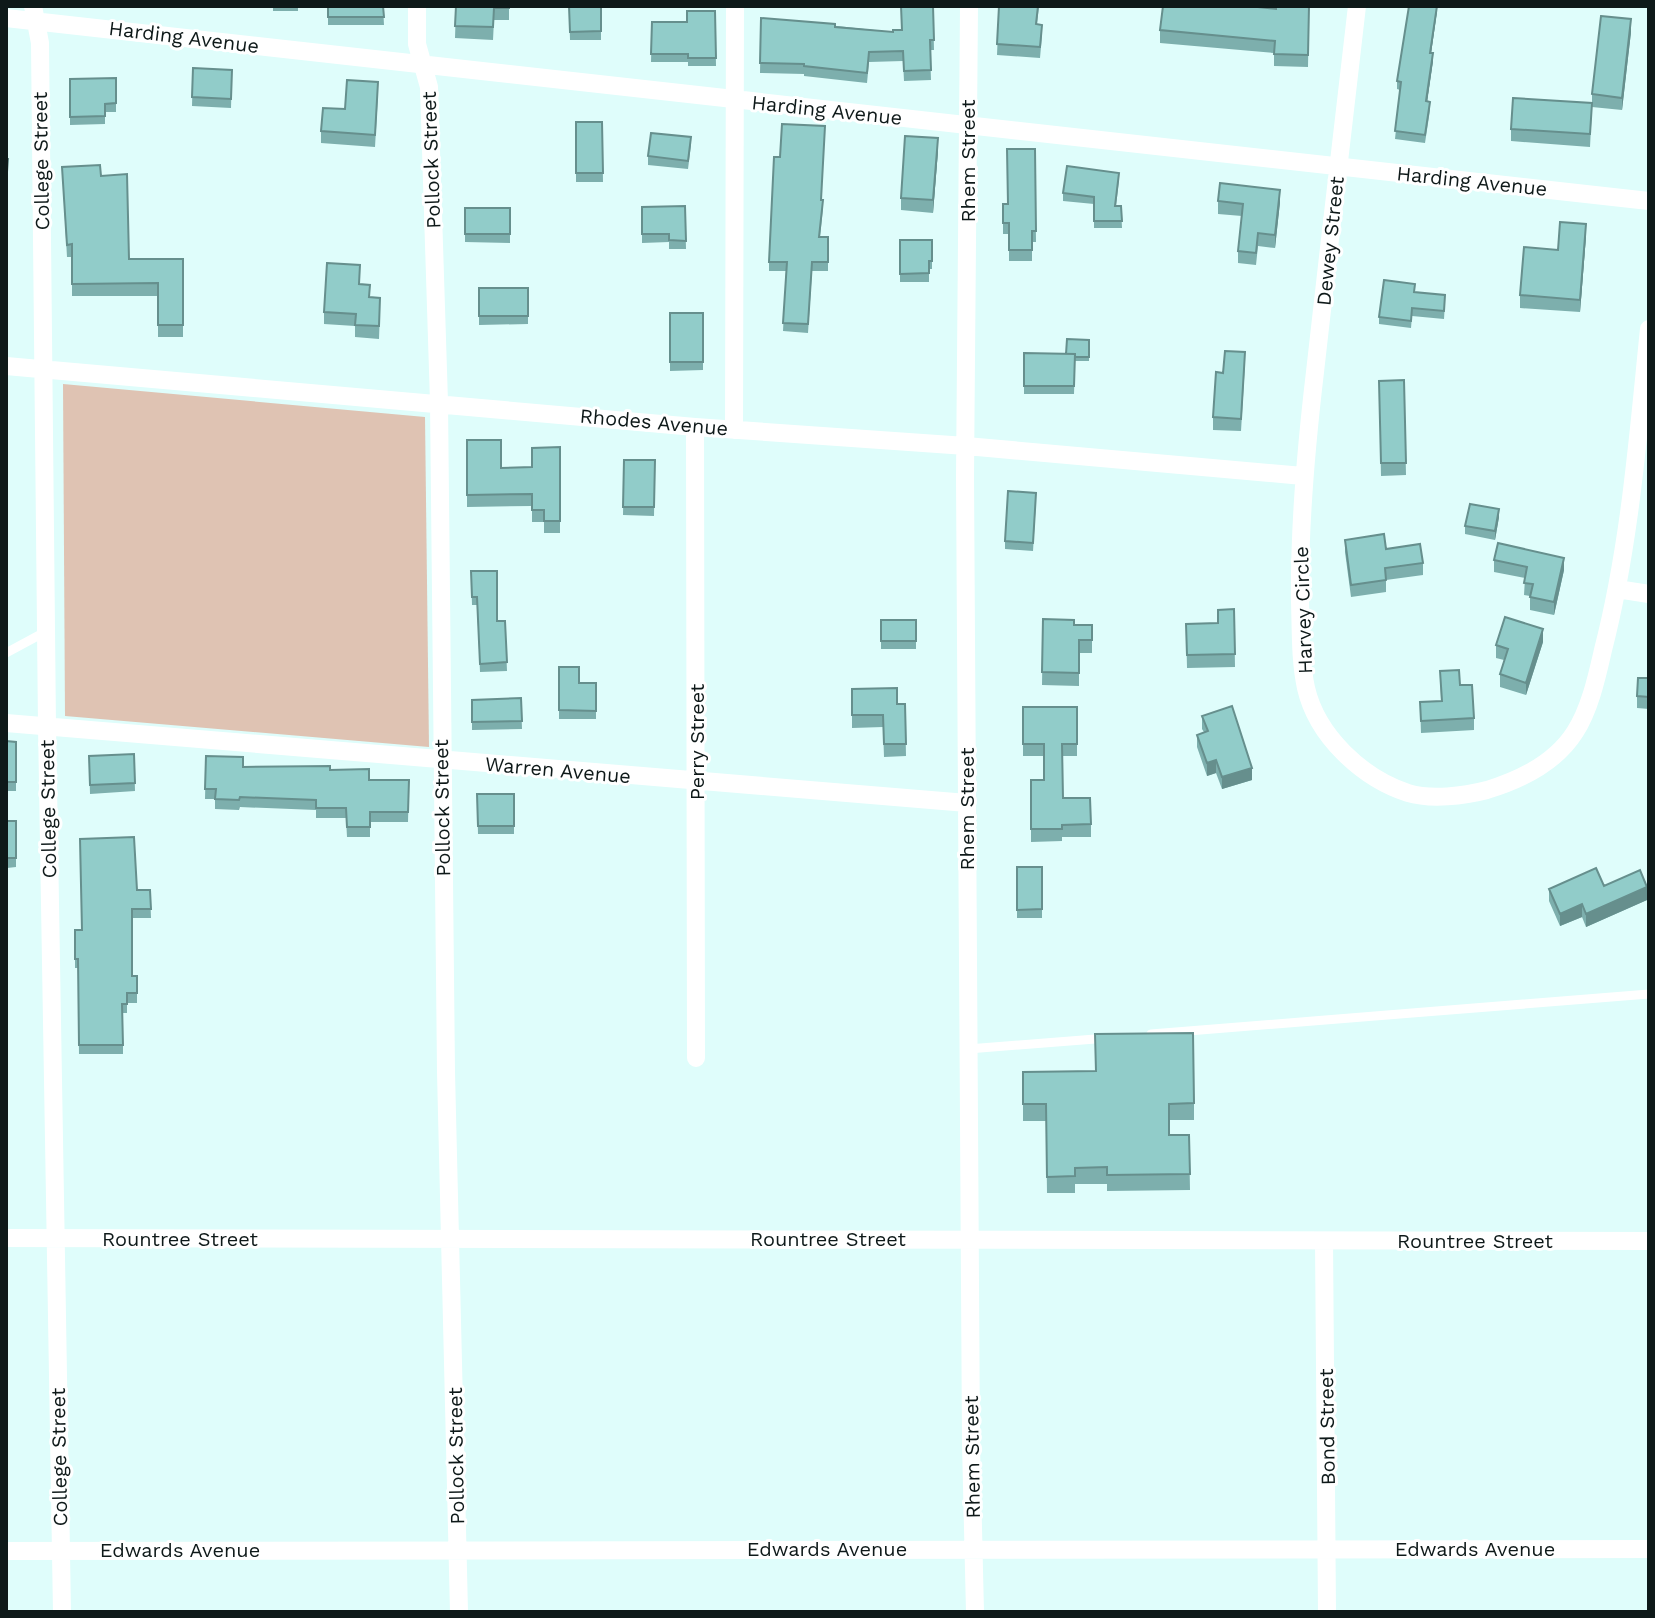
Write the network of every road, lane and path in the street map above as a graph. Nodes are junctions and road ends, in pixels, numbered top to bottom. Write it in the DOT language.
graph roads {
  1 [pos="417,6"];
  2 [pos="735,6"];
  3 [pos="969,6"];
  4 [pos="1357,6"];
  5 [pos="34,13"];
  6 [pos="6,18"];
  7 [pos="423,65"];
  8 [pos="734,100"];
  9 [pos="968,126"];
  10 [pos="1338,165"];
  11 [pos="1649,201"];
  12 [pos="1649,329"];
  13 [pos="6,366"];
  14 [pos="43,369"];
  15 [pos="439,402"];
  16 [pos="695,427"];
  17 [pos="734,430"];
  18 [pos="966,446"];
  19 [pos="1303,476"];
  20 [pos="1617,589"];
  21 [pos="1649,594"];
  22 [pos="46,632"];
  23 [pos="6,653"];
  24 [pos="6,723"];
  25 [pos="47,726"];
  26 [pos="442,760"];
  27 [pos="697,782"];
  28 [pos="967,803"];
  29 [pos="1649,994"];
  30 [pos="1142,1035"];
  31 [pos="1126,1036"];
  32 [pos="968,1049"];
  33 [pos="696,1058"];
  34 [pos="6,1238"];
  35 [pos="56,1238"];
  36 [pos="452,1240"];
  37 [pos="970,1240"];
  38 [pos="1324,1241"];
  39 [pos="1649,1241"];
  40 [pos="458,1549"];
  41 [pos="974,1549"];
  42 [pos="1327,1549"];
  43 [pos="1649,1549"];
  44 [pos="6,1551"];
  45 [pos="61,1551"];
  46 [pos="62,1612"];
  47 [pos="459,1612"];
  48 [pos="975,1612"];
  49 [pos="1327,1612"];
  1 -- 7 [label="street, Pollock Street"];
  2 -- 8 [label="street"];
  3 -- 9 [label="street, Rhem Street"];
  4 -- 10 [label="street, Dewey Street"];
  5 -- 6 [label="street, Harding Avenue"];
  5 -- 7 [label="street, Harding Avenue"];
  5 -- 14 [label="street, College Street"];
  7 -- 8 [label="street, Harding Avenue"];
  7 -- 15 [label="street, Pollock Street"];
  8 -- 9 [label="street, Harding Avenue"];
  8 -- 17 [label="street"];
  9 -- 10 [label="street, Harding Avenue"];
  9 -- 18 [label="street, Rhem Street"];
  10 -- 11 [label="street, Harding Avenue"];
  10 -- 19 [label="street, Dewey Street"];
  12 -- 20 [label="street, Harvey Circle"];
  13 -- 14 [label="street, Rhodes Avenue"];
  14 -- 15 [label="street, Rhodes Avenue"];
  14 -- 22 [label="street, College Street"];
  15 -- 16 [label="street, Rhodes Avenue"];
  15 -- 26 [label="street, Pollock Street"];
  16 -- 17 [label="street, Rhodes Avenue"];
  16 -- 27 [label="street, Perry Street"];
  17 -- 18 [label="street, Rhodes Avenue"];
  18 -- 19 [label="street, Rhodes Avenue"];
  18 -- 28 [label="street, Rhem Street"];
  19 -- 20 [label="street, Harvey Circle"];
  20 -- 21 [label="street"];
  22 -- 23 [label="lane"];
  22 -- 25 [label="street, College Street"];
  24 -- 25 [label="street, Warren Avenue"];
  25 -- 26 [label="street, Warren Avenue"];
  25 -- 35 [label="street, College Street"];
  26 -- 27 [label="street, Warren Avenue"];
  26 -- 36 [label="street, Pollock Street"];
  27 -- 28 [label="street, Warren Avenue"];
  27 -- 33 [label="street, Perry Street"];
  28 -- 32 [label="street, Rhem Street"];
  29 -- 30 [label="lane"];
  31 -- 32 [label="lane"];
  32 -- 37 [label="street, Rhem Street"];
  34 -- 35 [label="street, Rountree Street"];
  35 -- 36 [label="street, Rountree Street"];
  35 -- 45 [label="street, College Street"];
  36 -- 37 [label="street, Rountree Street"];
  36 -- 40 [label="street, Pollock Street"];
  37 -- 38 [label="street, Rountree Street"];
  37 -- 41 [label="street, Rhem Street"];
  38 -- 39 [label="street, Rountree Street"];
  38 -- 42 [label="street, Bond Street"];
  40 -- 41 [label="street, Edwards Avenue"];
  40 -- 45 [label="street, Edwards Avenue"];
  40 -- 47 [label="street, Pollock Street"];
  41 -- 42 [label="street, Edwards Avenue"];
  41 -- 48 [label="street, Rhem Street"];
  42 -- 43 [label="street, Edwards Avenue"];
  42 -- 49 [label="street, Bond Street"];
  44 -- 45 [label="street, Edwards Avenue"];
  45 -- 46 [label="street, College Street"];
}
